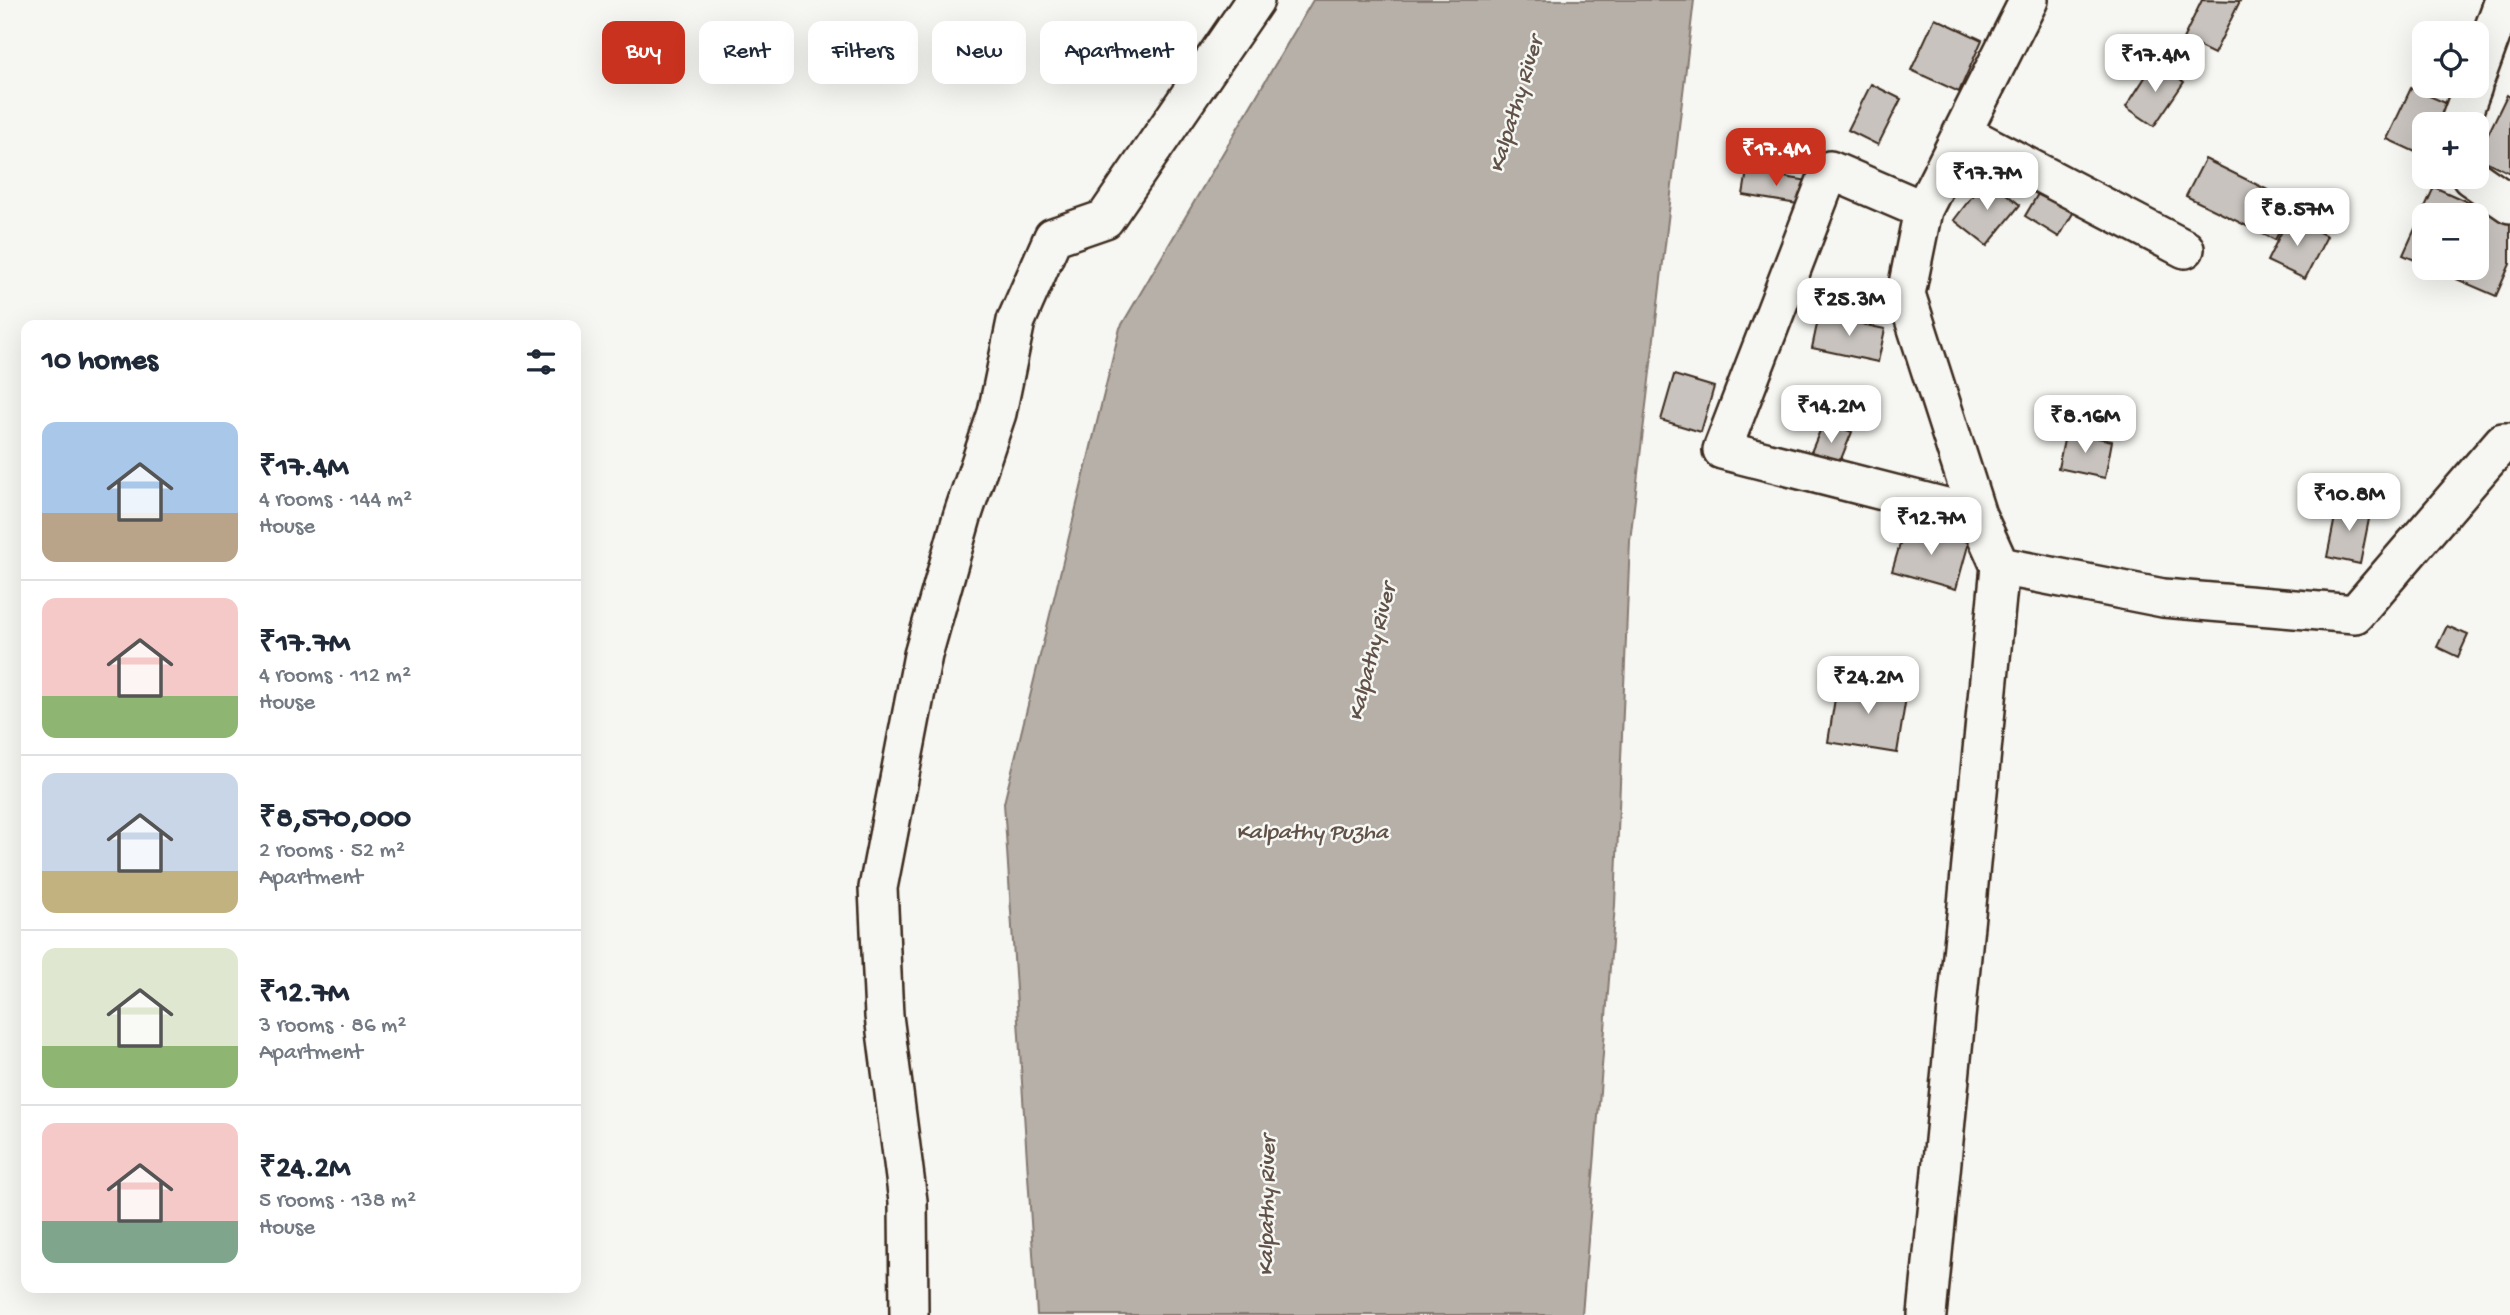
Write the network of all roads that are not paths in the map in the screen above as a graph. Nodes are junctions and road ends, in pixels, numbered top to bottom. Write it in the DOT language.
graph roads {
  1 [pos="1255,0"];
  2 [pos="2029,0"];
  3 [pos="2504,0"];
  4 [pos="2489,41"];
  5 [pos="1963,134"];
  6 [pos="2488,189"];
  7 [pos="2510,204"];
  8 [pos="1923,210"];
  9 [pos="2185,249"];
  10 [pos="2510,442"];
  11 [pos="1977,515"];
  12 [pos="2000,566"];
  13 [pos="909,1315"];
  14 [pos="1927,1315"];
  1 -- 13 [label="street"];
  2 -- 5 [label="street"];
  3 -- 4 [label="street"];
  5 -- 8 [label="street"];
  5 -- 9 [label="street"];
  6 -- 7 [label="street"];
  8 -- 11 [label="street"];
  8 -- 11 [label="street"];
  10 -- 12 [label="street"];
  11 -- 12 [label="street"];
  12 -- 14 [label="street"];
}
